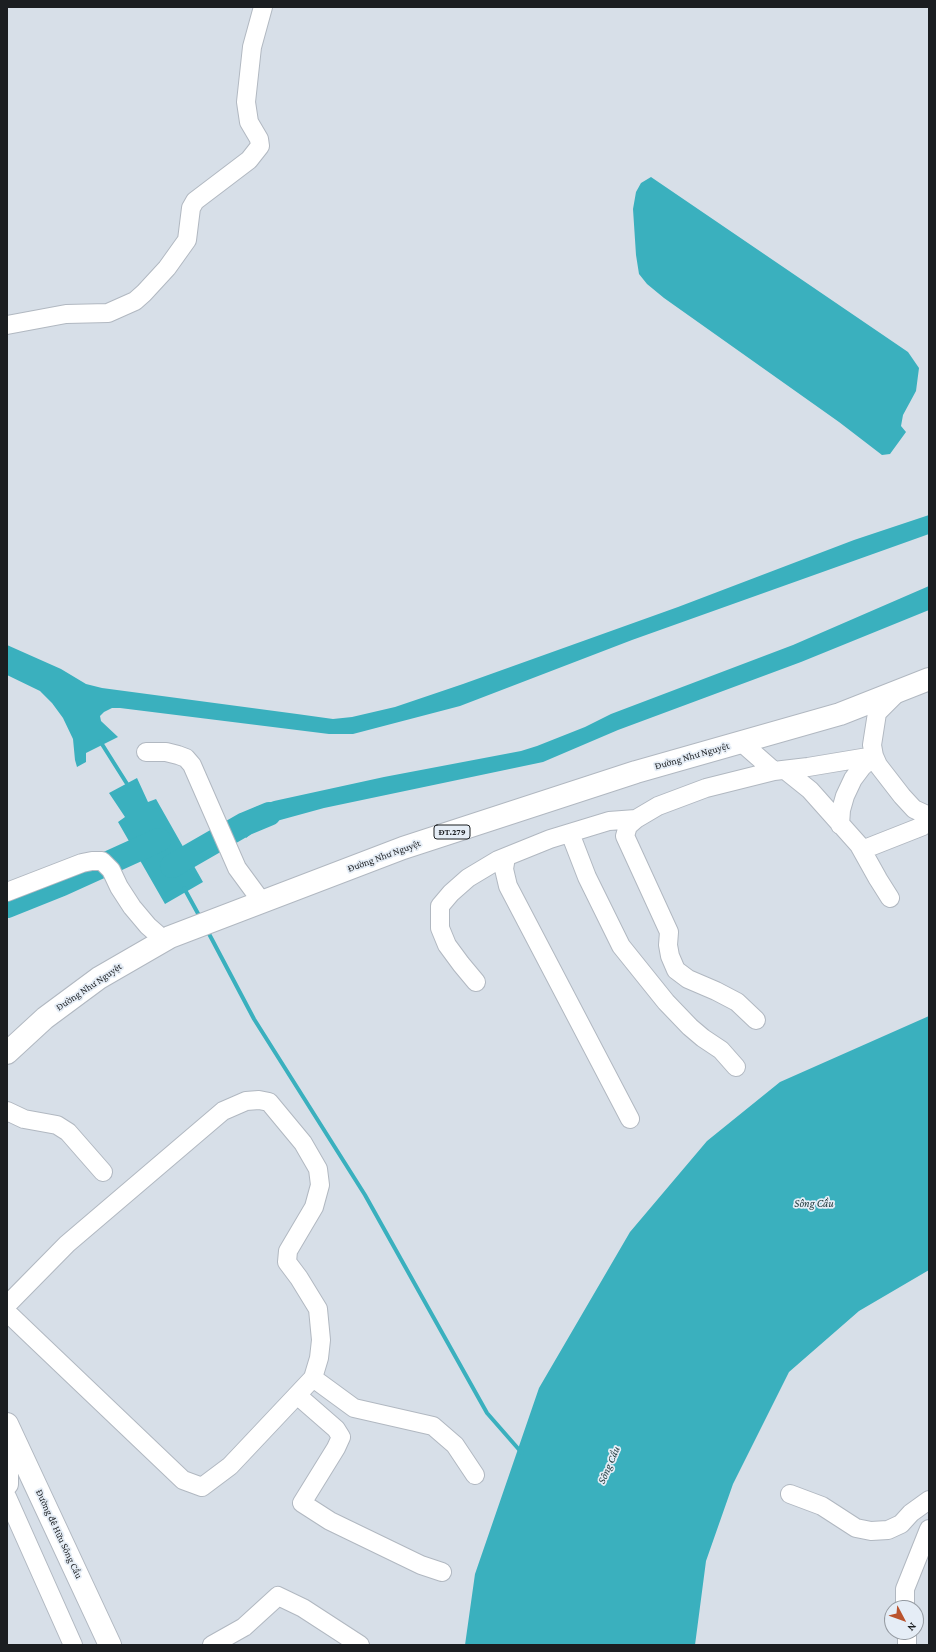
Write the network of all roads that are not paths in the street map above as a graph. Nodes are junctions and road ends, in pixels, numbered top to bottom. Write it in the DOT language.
graph roads {
  1 [pos="264,7"];
  2 [pos="7,325"];
  3 [pos="929,679"];
  4 [pos="898,692"];
  5 [pos="741,742"];
  6 [pos="146,752"];
  7 [pos="874,756"];
  8 [pos="779,770"];
  9 [pos="636,819"];
  10 [pos="924,822"];
  11 [pos="840,825"];
  12 [pos="570,833"];
  13 [pos="862,850"];
  14 [pos="506,857"];
  15 [pos="7,892"];
  16 [pos="890,898"];
  17 [pos="262,902"];
  18 [pos="164,940"];
  19 [pos="476,982"];
  20 [pos="756,1020"];
  21 [pos="7,1054"];
  22 [pos="736,1067"];
  23 [pos="7,1111"];
  24 [pos="630,1119"];
  25 [pos="103,1172"];
  26 [pos="7,1305"];
  27 [pos="7,1315"];
  28 [pos="313,1378"];
  29 [pos="297,1395"];
  30 [pos="7,1424"];
  31 [pos="7,1456"];
  32 [pos="475,1475"];
  33 [pos="7,1484"];
  34 [pos="790,1494"];
  35 [pos="7,1497"];
  36 [pos="929,1500"];
  37 [pos="929,1529"];
  38 [pos="442,1572"];
  39 [pos="905,1600"];
  40 [pos="74,1645"];
  41 [pos="110,1645"];
  42 [pos="212,1645"];
  43 [pos="360,1645"];
  1 -- 2 [label="street"];
  3 -- 4 [label="main road, Đường Như Nguyệt / ĐT.279"];
  4 -- 5 [label="main road, Đường Như Nguyệt / ĐT.279"];
  4 -- 7 [label="street"];
  5 -- 8 [label="street"];
  5 -- 17 [label="main road, Đường Như Nguyệt / ĐT.279"];
  6 -- 17 [label="street"];
  7 -- 8 [label="street"];
  7 -- 10 [label="street"];
  7 -- 11 [label="street"];
  8 -- 9 [label="street"];
  8 -- 11 [label="street"];
  9 -- 12 [label="street"];
  9 -- 20 [label="street"];
  10 -- 13 [label="street"];
  11 -- 13 [label="street"];
  12 -- 14 [label="street"];
  12 -- 22 [label="street"];
  13 -- 16 [label="street"];
  14 -- 19 [label="street"];
  14 -- 24 [label="street"];
  15 -- 18 [label="street"];
  17 -- 18 [label="main road, Đường Như Nguyệt / ĐT.279"];
  18 -- 21 [label="main road, Đường Như Nguyệt / ĐT.279"];
  23 -- 25 [label="street"];
  26 -- 28 [label="street"];
  27 -- 29 [label="street"];
  28 -- 29 [label="street"];
  28 -- 32 [label="street"];
  29 -- 38 [label="street"];
  30 -- 41 [label="main road, Đường đê Hữu Sông Cầu"];
  31 -- 33 [label="main road"];
  34 -- 36 [label="street"];
  35 -- 40 [label="street"];
  37 -- 39 [label="street"];
  42 -- 43 [label="street"];
}
